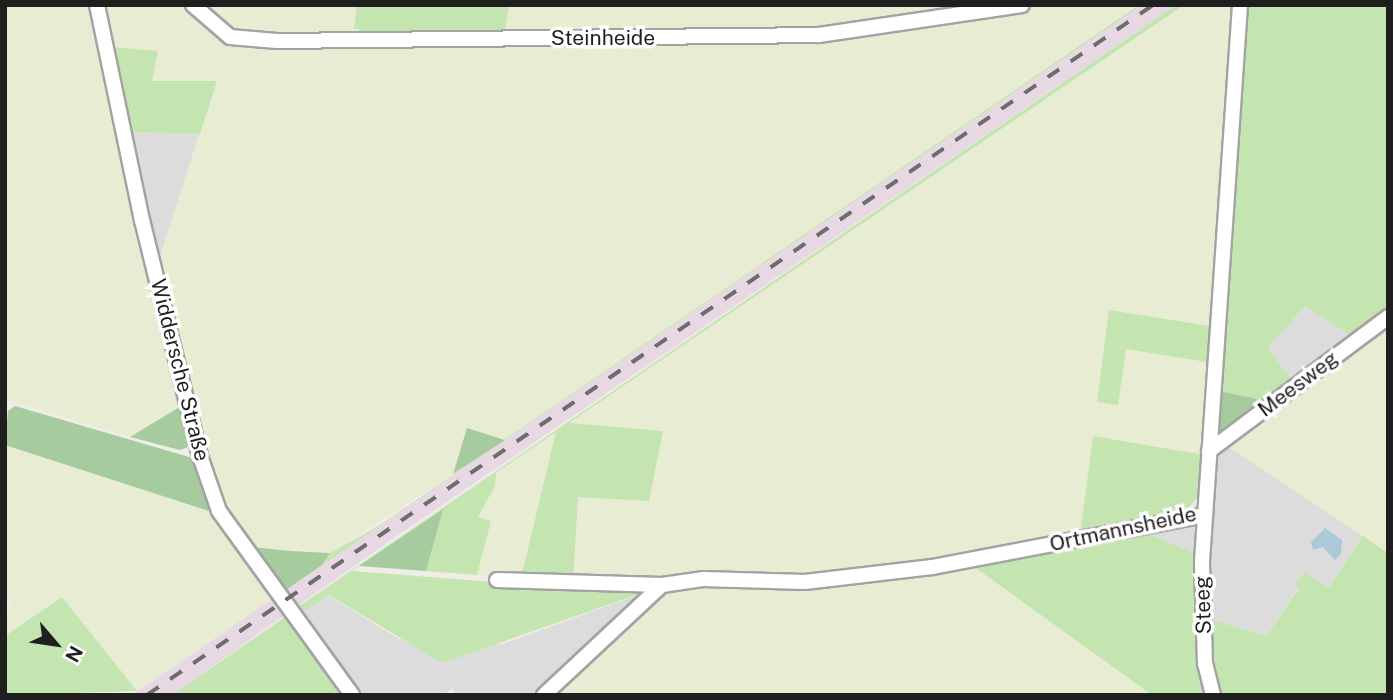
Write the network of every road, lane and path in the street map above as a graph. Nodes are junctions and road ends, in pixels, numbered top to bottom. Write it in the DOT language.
graph roads {
  1 [pos="97,5"];
  2 [pos="193,5"];
  3 [pos="1022,5"];
  4 [pos="1240,5"];
  5 [pos="1388,317"];
  6 [pos="1209,451"];
  7 [pos="1205,515"];
  8 [pos="498,580"];
  9 [pos="662,585"];
  10 [pos="352,695"];
  11 [pos="544,695"];
  12 [pos="1213,695"];
  1 -- 10 [label="street, Widdersche Straße"];
  2 -- 3 [label="street, Steinheide"];
  4 -- 6 [label="street, Ortmannsheide"];
  5 -- 6 [label="street, Meesweg"];
  6 -- 7 [label="street, Ortmannsheide"];
  7 -- 9 [label="street, Ortmannsheide"];
  7 -- 12 [label="street, Steeg"];
  8 -- 9 [label="street, Ortmannsheide"];
  9 -- 11 [label="street"];
}
